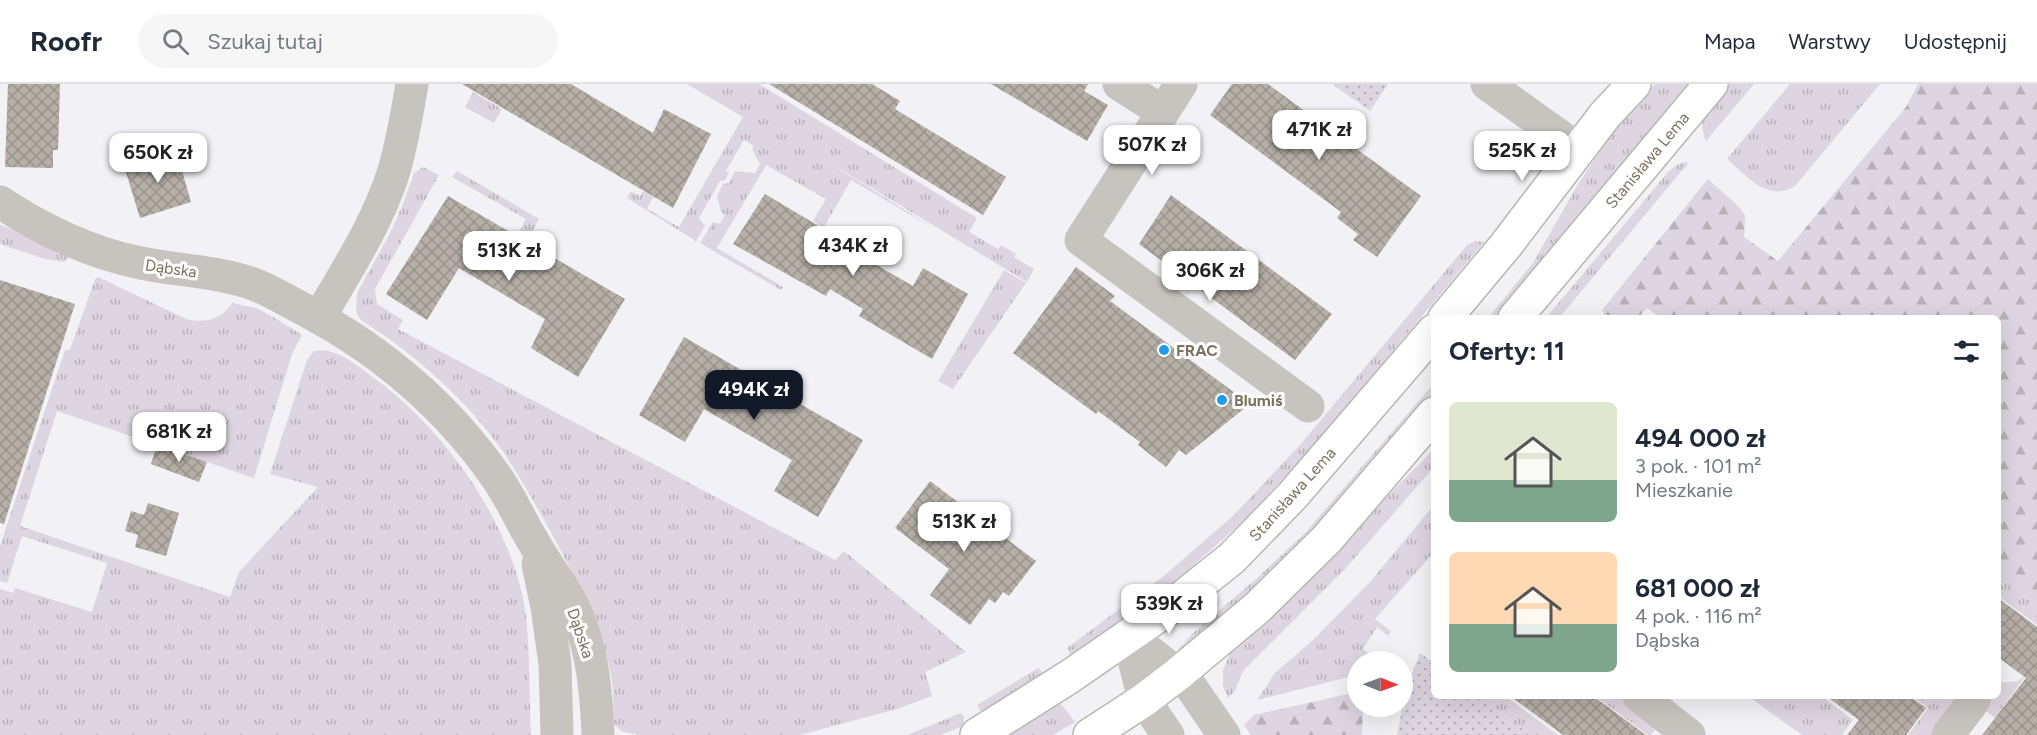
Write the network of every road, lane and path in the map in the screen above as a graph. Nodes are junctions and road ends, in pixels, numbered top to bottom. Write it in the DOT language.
graph roads {
  1 [pos="412,84"];
  2 [pos="1119,84"];
  3 [pos="1181,84"];
  4 [pos="1487,84"];
  5 [pos="1634,84"];
  6 [pos="1711,84"];
  7 [pos="1163,112"];
  8 [pos="1578,148"];
  9 [pos="7,211"];
  10 [pos="1448,315"];
  11 [pos="1518,315"];
  12 [pos="319,318"];
  13 [pos="1431,334"];
  14 [pos="1308,406"];
  15 [pos="1431,418"];
  16 [pos="533,542"];
  17 [pos="1128,635"];
  18 [pos="1178,674"];
  19 [pos="1643,699"];
  20 [pos="1974,699"];
  21 [pos="1144,700"];
  22 [pos="557,735"];
  23 [pos="598,735"];
  24 [pos="977,735"];
  25 [pos="1090,735"];
  26 [pos="1168,735"];
  27 [pos="1224,735"];
  28 [pos="1689,735"];
  29 [pos="1948,735"];
  1 -- 12 [label="street"];
  2 -- 7 [label="street"];
  3 -- 7 [label="street"];
  4 -- 8 [label="street"];
  5 -- 8 [label="main road"];
  6 -- 11 [label="main road, Stanisława Lema"];
  7 -- 14 [label="street"];
  8 -- 10 [label="main road"];
  9 -- 12 [label="street, Dąbska"];
  12 -- 16 [label="street, Dąbska"];
  13 -- 17 [label="main road, Stanisława Lema"];
  15 -- 18 [label="main road"];
  16 -- 22 [label="street, Dąbska"];
  16 -- 23 [label="street, Dąbska"];
  17 -- 18 [label="street"];
  17 -- 21 [label="street"];
  17 -- 24 [label="main road, Stanisława Lema"];
  18 -- 21 [label="main road"];
  18 -- 27 [label="street"];
  19 -- 28 [label="street"];
  20 -- 29 [label="street"];
  21 -- 25 [label="main road"];
  21 -- 26 [label="street"];
}
